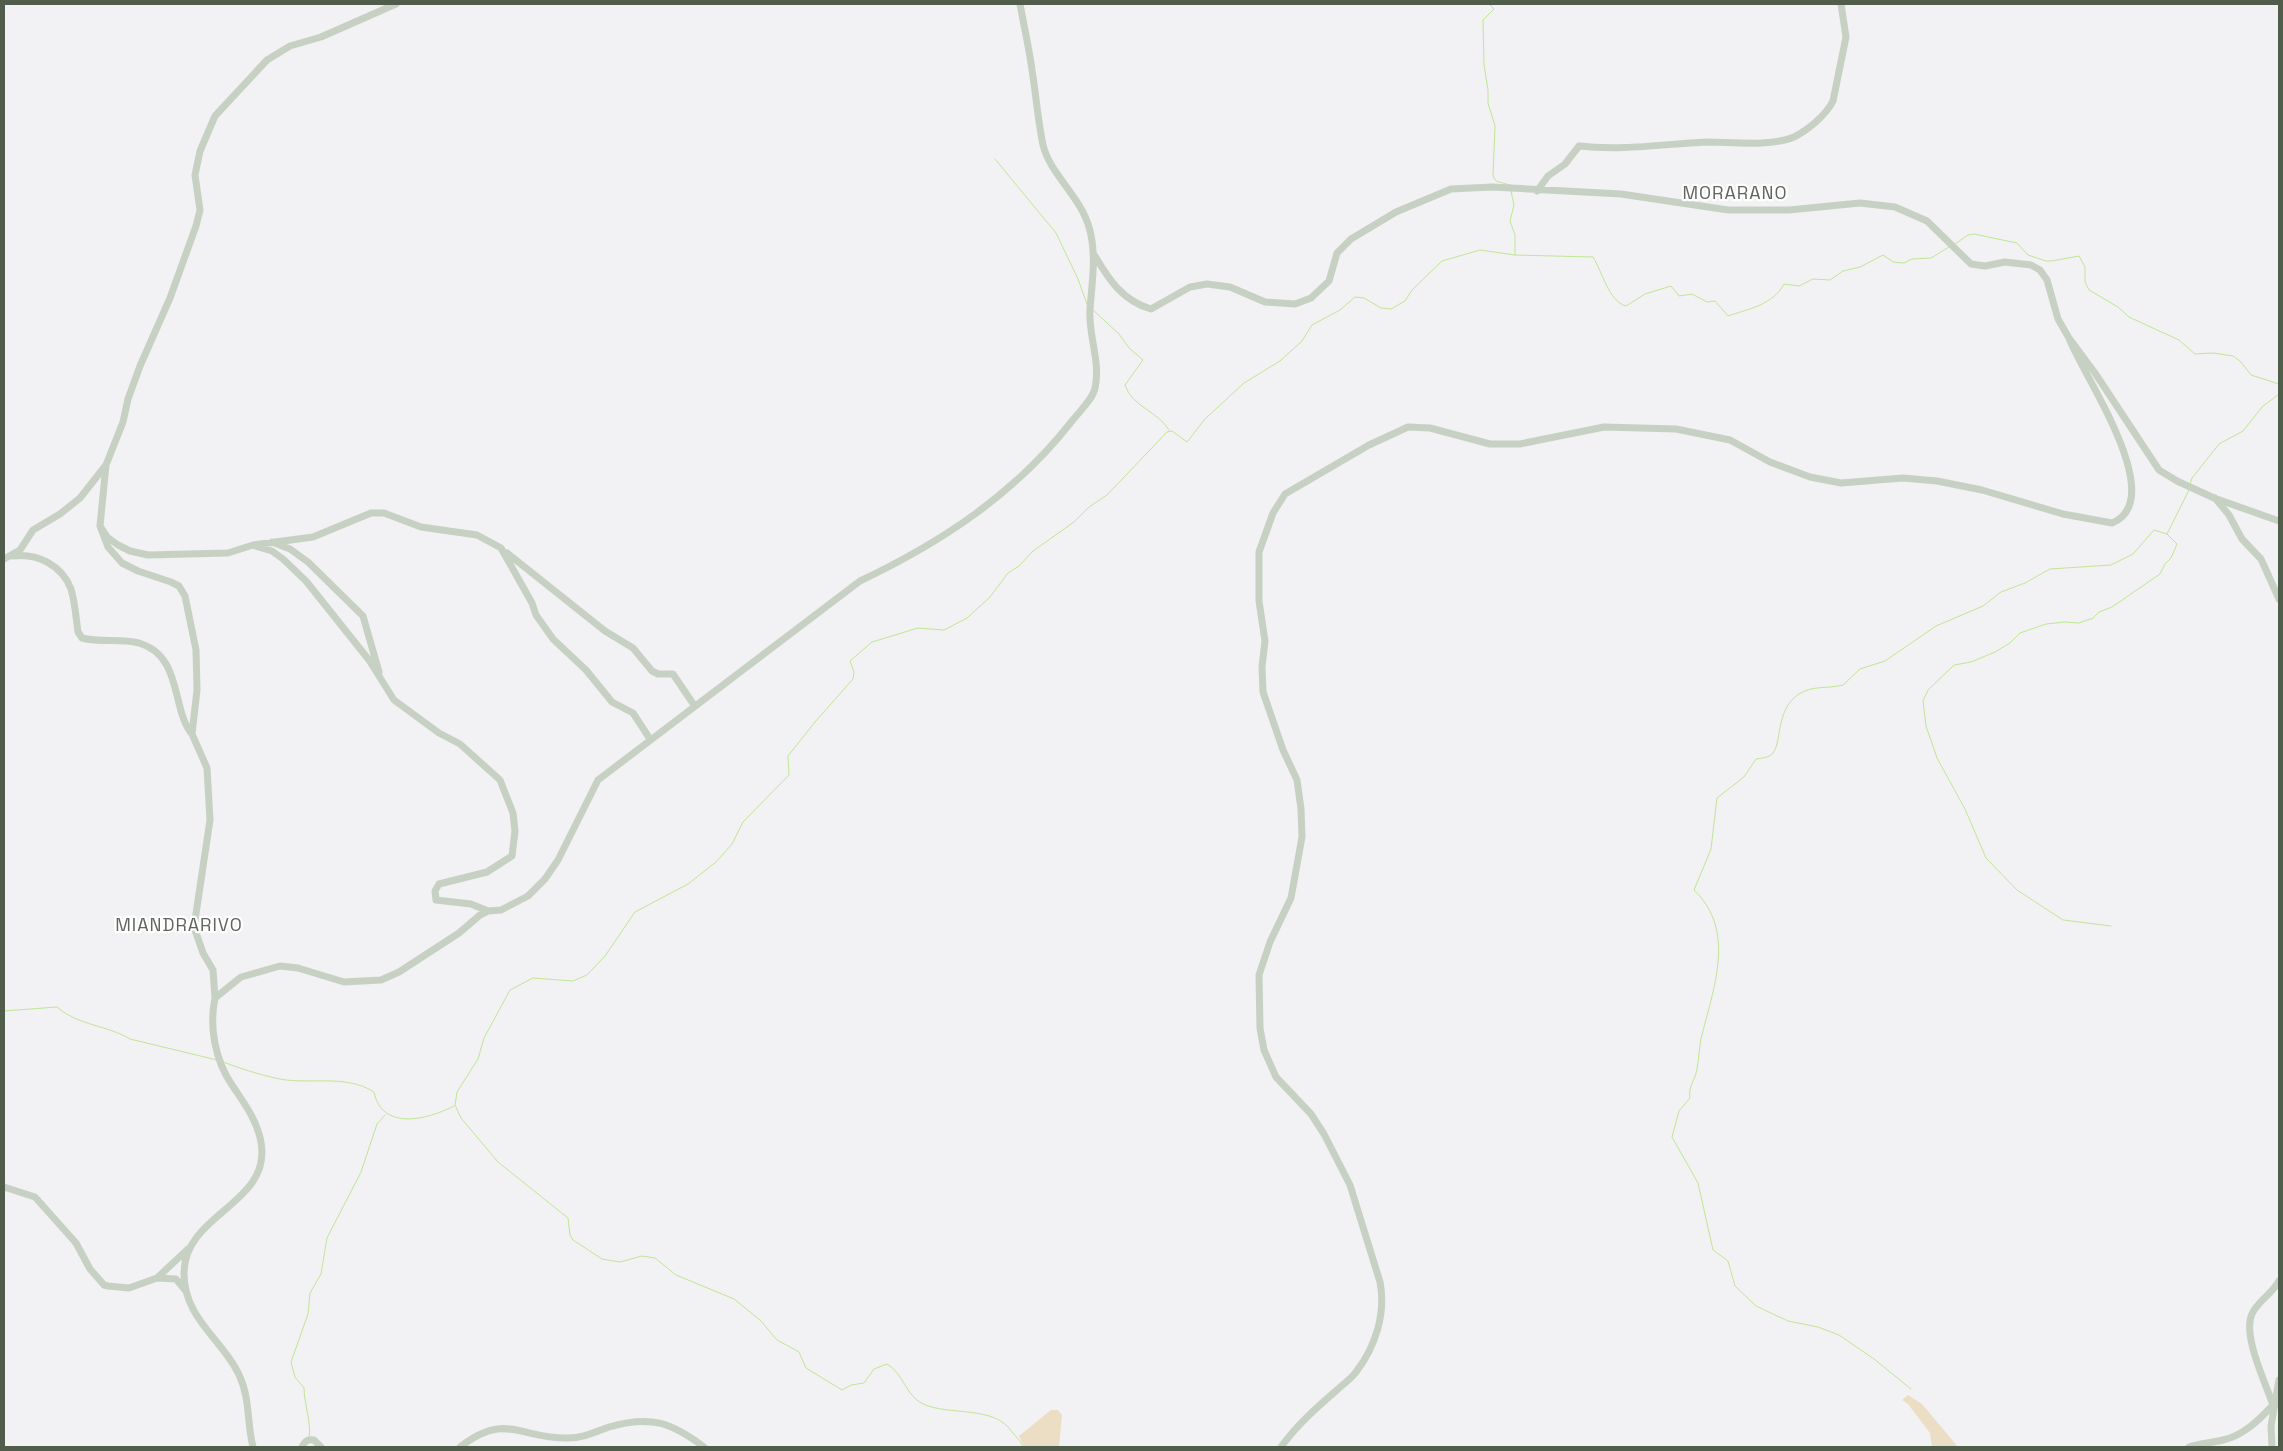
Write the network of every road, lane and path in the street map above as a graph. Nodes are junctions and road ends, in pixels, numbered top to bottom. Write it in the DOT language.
graph roads {
  1 [pos="396,4"];
  2 [pos="1020,4"];
  3 [pos="1842,4"];
  4 [pos="1537,191"];
  5 [pos="1094,256"];
  6 [pos="2069,338"];
  7 [pos="106,465"];
  8 [pos="2214,498"];
  9 [pos="2279,521"];
  10 [pos="100,526"];
  11 [pos="270,542"];
  12 [pos="253,545"];
  13 [pos="501,548"];
  14 [pos="7,558"];
  15 [pos="2279,599"];
  16 [pos="381,679"];
  17 [pos="694,705"];
  18 [pos="192,734"];
  19 [pos="650,739"];
  20 [pos="488,911"];
  21 [pos="215,998"];
  22 [pos="4,1187"];
  23 [pos="188,1248"];
  24 [pos="157,1278"];
  25 [pos="2279,1281"];
  26 [pos="187,1292"];
  27 [pos="2279,1380"];
  28 [pos="2273,1405"];
  29 [pos="253,1447"];
  30 [pos="302,1447"];
  31 [pos="320,1447"];
  32 [pos="460,1447"];
  33 [pos="704,1447"];
  34 [pos="1281,1447"];
  35 [pos="2189,1447"];
  36 [pos="2272,1447"];
  1 -- 7 [label="street"];
  2 -- 5 [label="street"];
  3 -- 4 [label="street"];
  4 -- 5 [label="street"];
  4 -- 6 [label="street"];
  5 -- 17 [label="street"];
  6 -- 8 [label="street"];
  6 -- 34 [label="street"];
  7 -- 10 [label="street"];
  7 -- 14 [label="street"];
  8 -- 9 [label="street"];
  8 -- 15 [label="street"];
  10 -- 12 [label="street"];
  10 -- 18 [label="street"];
  11 -- 12 [label="street"];
  11 -- 13 [label="street"];
  11 -- 16 [label="street"];
  12 -- 16 [label="street"];
  13 -- 17 [label="street"];
  13 -- 19 [label="street"];
  14 -- 18 [label="street"];
  16 -- 20 [label="street"];
  17 -- 19 [label="street"];
  18 -- 21 [label="street"];
  19 -- 20 [label="street"];
  20 -- 21 [label="street"];
  21 -- 23 [label="street"];
  22 -- 24 [label="street"];
  23 -- 24 [label="street"];
  23 -- 26 [label="street"];
  24 -- 26 [label="street"];
  25 -- 28 [label="street"];
  26 -- 29 [label="street"];
  27 -- 28 [label="street"];
  28 -- 35 [label="street"];
  28 -- 36 [label="street"];
  30 -- 31 [label="street"];
  32 -- 33 [label="street"];
}
